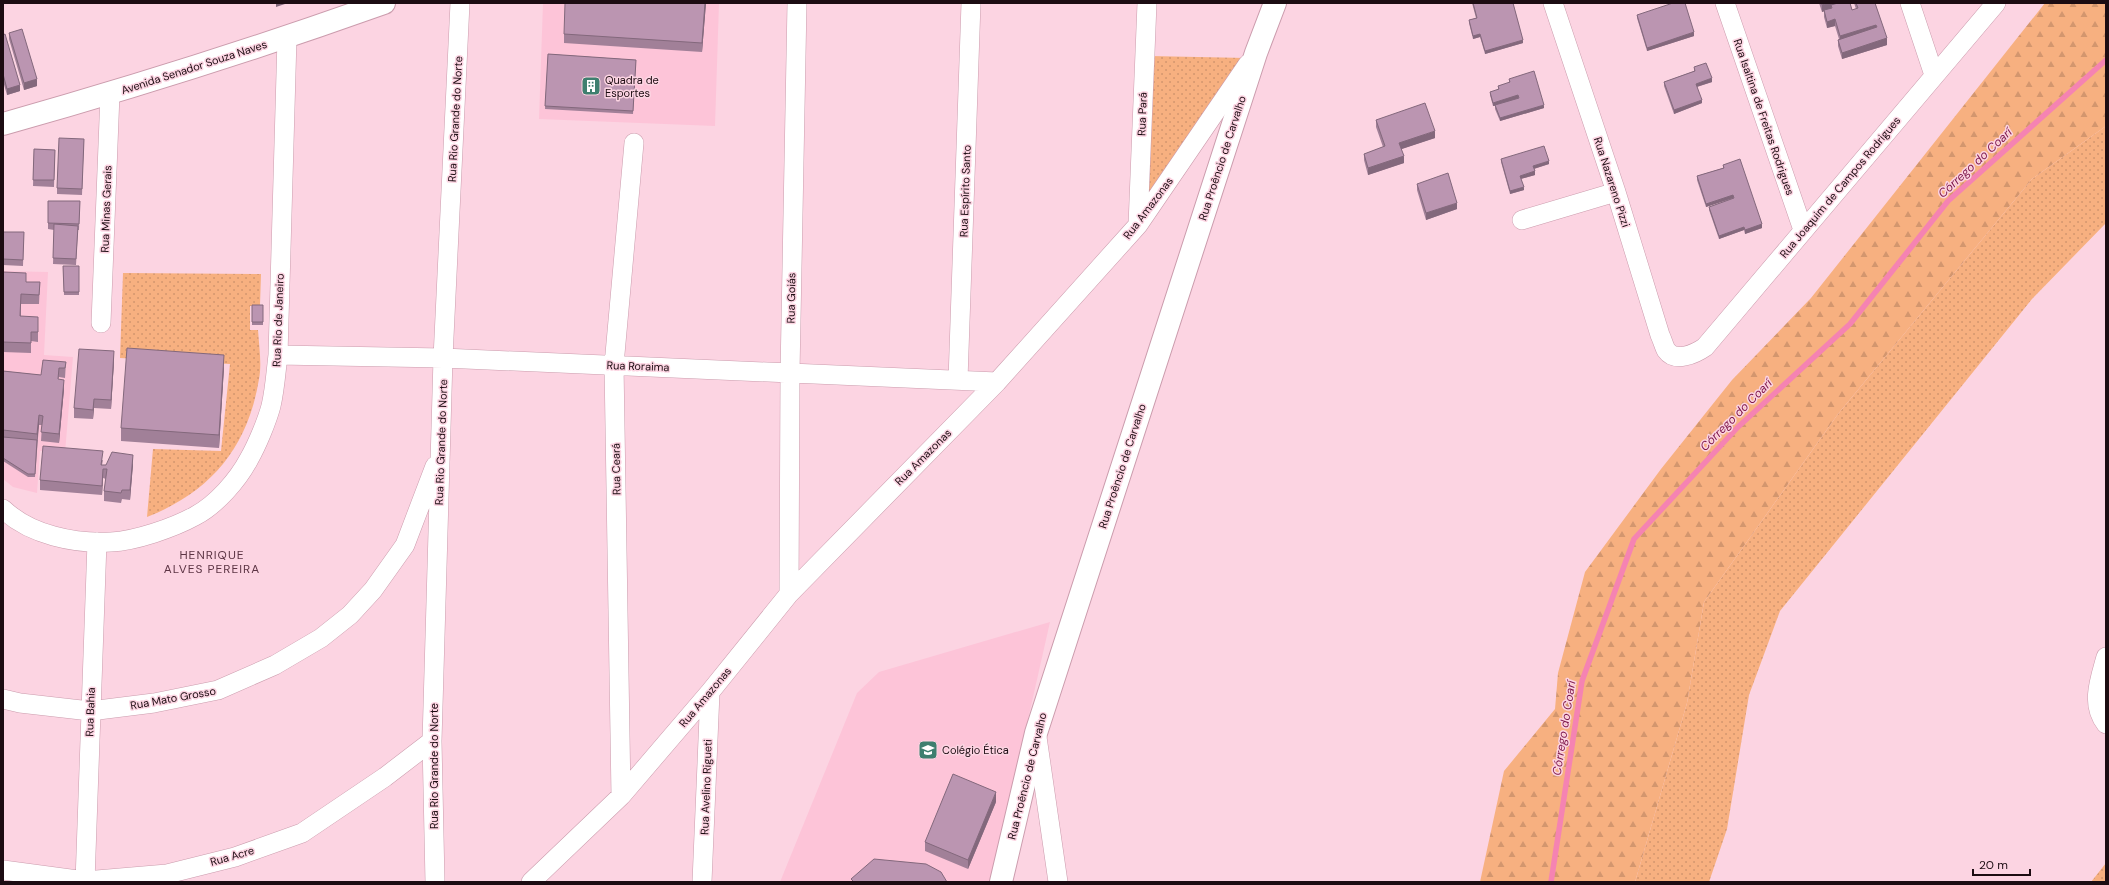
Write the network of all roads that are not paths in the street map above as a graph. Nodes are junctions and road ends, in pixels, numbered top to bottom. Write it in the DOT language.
graph roads {
  1 [pos="384,3"];
  2 [pos="460,3"];
  3 [pos="797,3"];
  4 [pos="971,3"];
  5 [pos="1147,3"];
  6 [pos="1275,3"];
  7 [pos="1553,3"];
  8 [pos="1725,3"];
  9 [pos="1910,3"];
  10 [pos="1996,3"];
  11 [pos="287,38"];
  12 [pos="1256,54"];
  13 [pos="1934,75"];
  14 [pos="110,94"];
  15 [pos="3,124"];
  16 [pos="634,143"];
  17 [pos="1616,192"];
  18 [pos="1522,220"];
  19 [pos="1138,225"];
  20 [pos="1803,230"];
  21 [pos="101,324"];
  22 [pos="278,354"];
  23 [pos="1676,356"];
  24 [pos="443,358"];
  25 [pos="614,365"];
  26 [pos="790,373"];
  27 [pos="958,380"];
  28 [pos="997,382"];
  29 [pos="440,451"];
  30 [pos="3,509"];
  31 [pos="97,542"];
  32 [pos="789,594"];
  33 [pos="2106,657"];
  34 [pos="710,692"];
  35 [pos="3,699"];
  36 [pos="90,711"];
  37 [pos="2106,724"];
  38 [pos="1036,733"];
  39 [pos="432,741"];
  40 [pos="621,796"];
  41 [pos="3,870"];
  42 [pos="85,882"];
  43 [pos="435,882"];
  44 [pos="531,882"];
  45 [pos="702,882"];
  46 [pos="1001,882"];
  47 [pos="1058,882"];
  1 -- 11 [label="street, Avenida Senador Souza Naves"];
  2 -- 24 [label="street, Rua Rio Grande do Norte"];
  3 -- 26 [label="street, Rua Goiás"];
  4 -- 27 [label="street, Rua Espírito Santo"];
  5 -- 19 [label="street, Rua Pará"];
  6 -- 12 [label="street, Rua Amazonas"];
  7 -- 17 [label="street, Rua Nazareno Pizzi"];
  8 -- 20 [label="street, Rua Isaltina de Freitas Rodrigues"];
  9 -- 13 [label="street"];
  10 -- 13 [label="street, Rua Joaquim de Campos Rodrigues"];
  11 -- 14 [label="street, Avenida Senador Souza Naves"];
  11 -- 22 [label="street, Rua Rio de Janeiro"];
  12 -- 19 [label="street, Rua Amazonas"];
  12 -- 38 [label="street, Rua Proêncio de Carvalho"];
  13 -- 20 [label="street, Rua Joaquim de Campos Rodrigues"];
  14 -- 15 [label="street, Avenida Senador Souza Naves"];
  14 -- 21 [label="street, Rua Minas Gerais"];
  16 -- 25 [label="street, Rua Ceará"];
  17 -- 18 [label="street"];
  17 -- 23 [label="street, Rua Nazareno Pizzi"];
  19 -- 28 [label="street, Rua Amazonas"];
  20 -- 23 [label="street, Rua Joaquim de Campos Rodrigues"];
  22 -- 24 [label="street, Rua Roraima"];
  22 -- 31 [label="street, Rua Rio de Janeiro"];
  24 -- 25 [label="street, Rua Roraima"];
  24 -- 29 [label="street, Rua Rio Grande do Norte"];
  25 -- 26 [label="street, Rua Roraima"];
  25 -- 40 [label="street, Rua Ceará"];
  26 -- 27 [label="street, Rua Roraima"];
  26 -- 32 [label="street, Rua Goiás"];
  27 -- 28 [label="street, Rua Roraima"];
  28 -- 32 [label="street, Rua Amazonas"];
  29 -- 36 [label="street, Rua Mato Grosso"];
  29 -- 39 [label="street, Rua Rio Grande do Norte"];
  30 -- 31 [label="street, Rua Rio de Janeiro"];
  31 -- 36 [label="street, Rua Bahia"];
  32 -- 34 [label="street, Rua Amazonas"];
  33 -- 37 [label="street"];
  34 -- 40 [label="street, Rua Amazonas"];
  34 -- 45 [label="street, Rua Avelino Rigueti"];
  35 -- 36 [label="street, Rua Mato Grosso"];
  36 -- 42 [label="street, Rua Bahia"];
  38 -- 46 [label="street, Rua Proêncio de Carvalho"];
  38 -- 47 [label="street"];
  39 -- 42 [label="street, Rua Acre"];
  39 -- 43 [label="street, Rua Rio Grande do Norte"];
  40 -- 44 [label="street, Rua Amazonas"];
  41 -- 42 [label="street, Rua Acre"];
}
